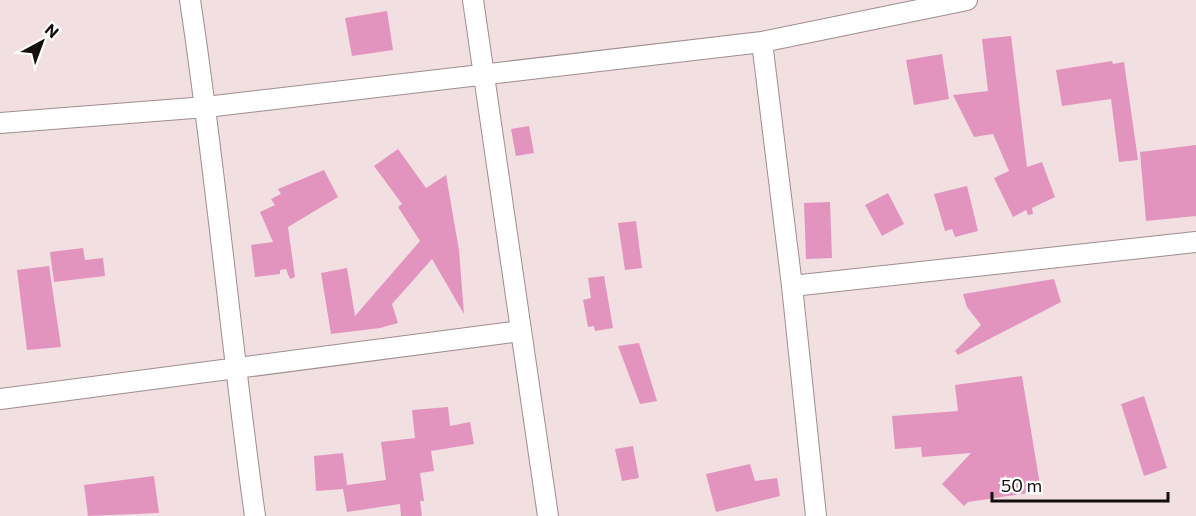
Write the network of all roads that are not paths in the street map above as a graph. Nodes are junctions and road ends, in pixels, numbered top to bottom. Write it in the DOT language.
graph roads {
  1 [pos="190,0"];
  2 [pos="473,0"];
  3 [pos="967,0"];
  4 [pos="762,42"];
  5 [pos="482,74"];
  6 [pos="206,107"];
  7 [pos="0,123"];
  8 [pos="1196,242"];
  9 [pos="792,286"];
  10 [pos="520,331"];
  11 [pos="235,368"];
  12 [pos="0,399"];
  13 [pos="255,516"];
  14 [pos="548,516"];
  15 [pos="816,516"];
  1 -- 6 [label="street"];
  2 -- 5 [label="street"];
  3 -- 4 [label="street"];
  4 -- 5 [label="street"];
  4 -- 9 [label="street"];
  5 -- 6 [label="street"];
  5 -- 10 [label="street"];
  6 -- 7 [label="street"];
  6 -- 11 [label="street"];
  8 -- 9 [label="street"];
  9 -- 15 [label="street"];
  10 -- 11 [label="street"];
  10 -- 14 [label="street"];
  11 -- 12 [label="street"];
  11 -- 13 [label="street"];
}
